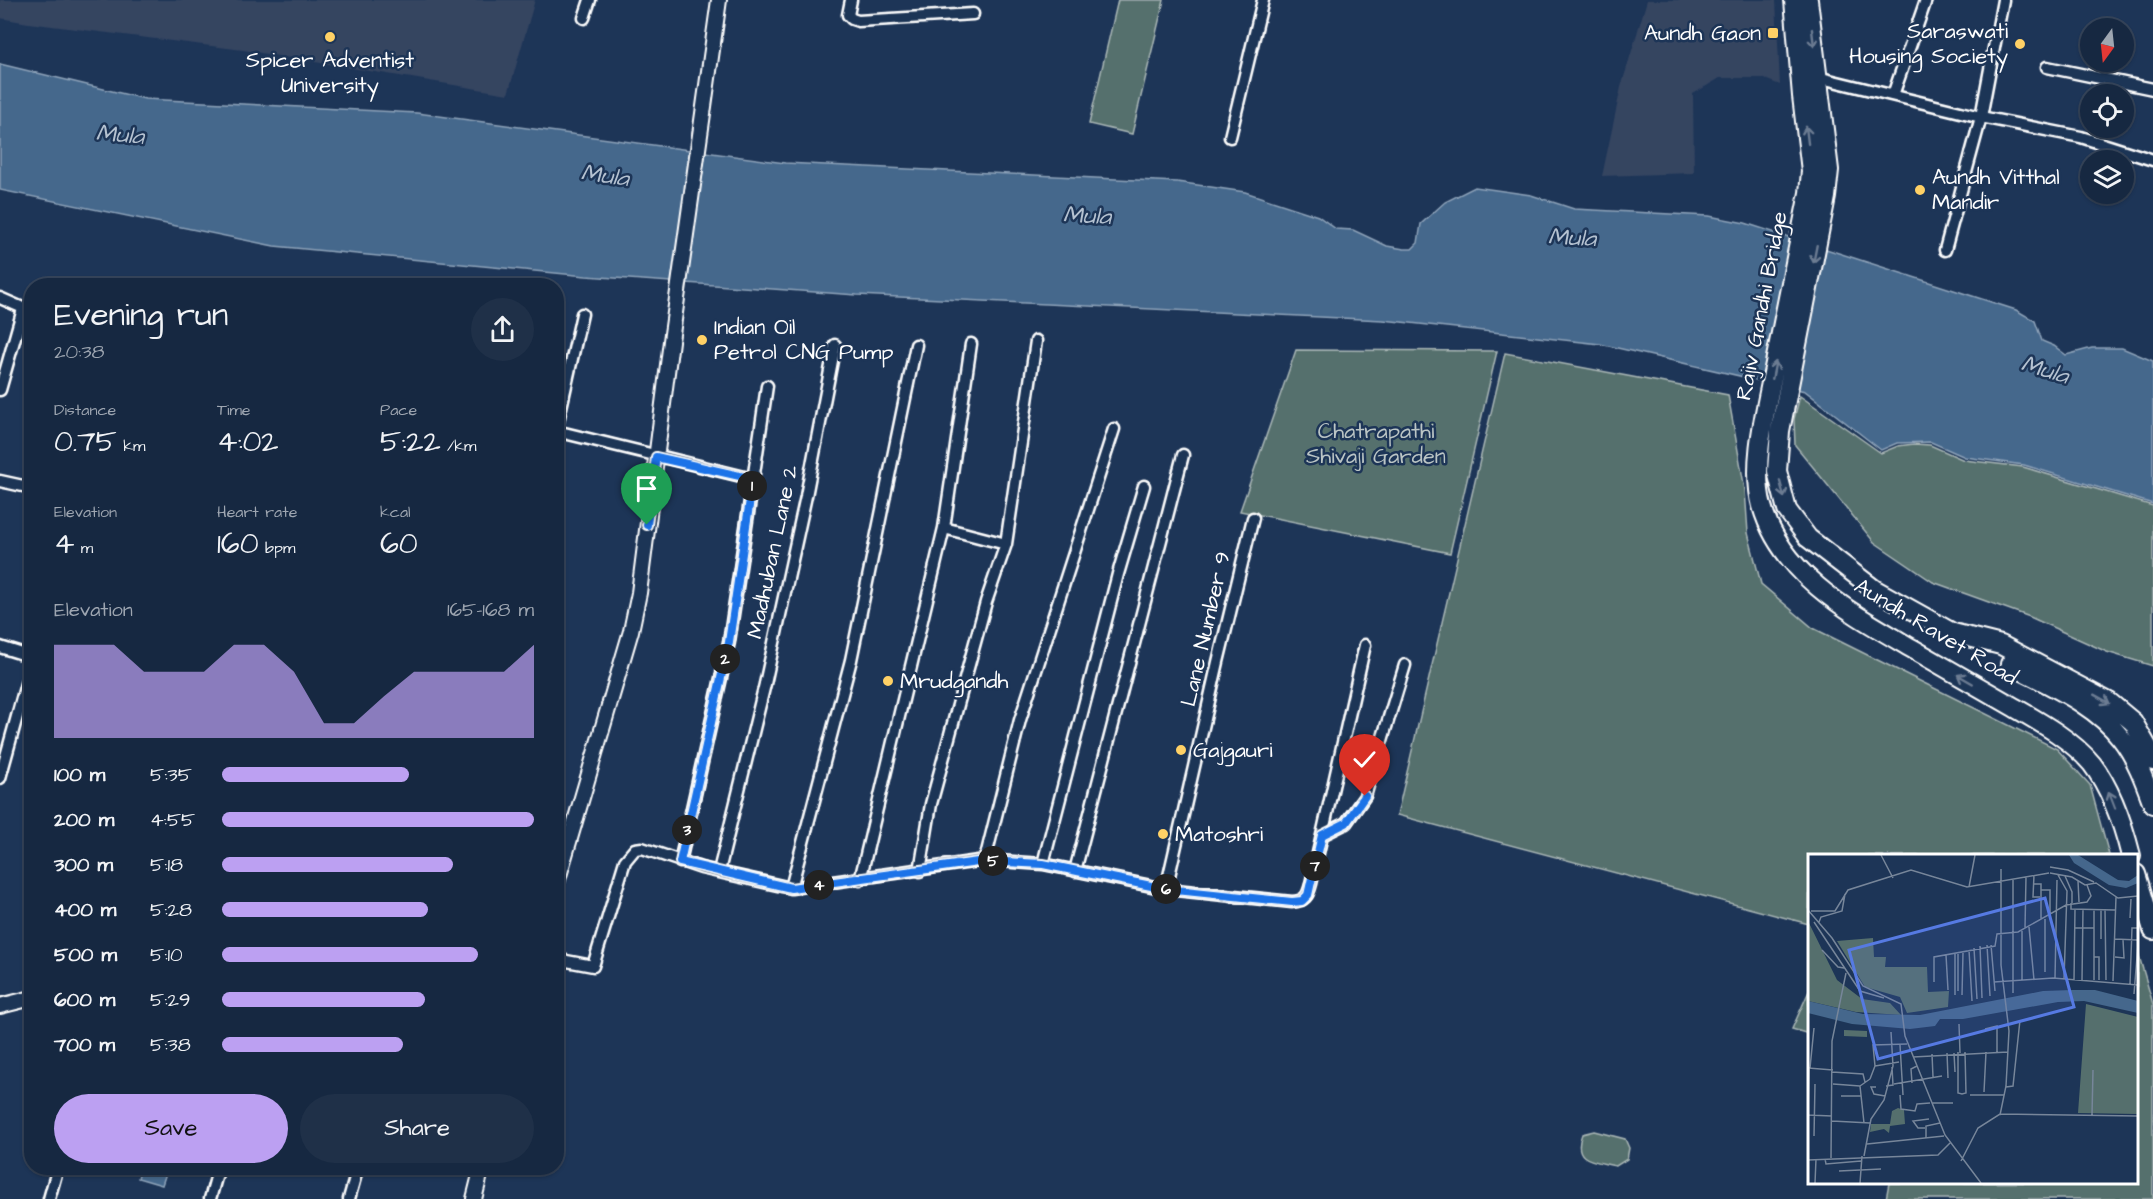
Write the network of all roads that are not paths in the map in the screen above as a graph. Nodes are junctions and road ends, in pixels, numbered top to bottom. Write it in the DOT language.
graph roads {
  1 [pos="590,0"];
  2 [pos="719,0"];
  3 [pos="851,0"];
  4 [pos="1263,0"];
  5 [pos="1794,0"];
  6 [pos="1808,0"];
  7 [pos="2004,0"];
  8 [pos="1923,1"];
  9 [pos="973,14"];
  10 [pos="584,18"];
  11 [pos="2047,67"];
  12 [pos="1809,75"];
  13 [pos="2153,90"];
  14 [pos="1893,95"];
  15 [pos="1981,117"];
  16 [pos="1230,137"];
  17 [pos="2153,160"];
  18 [pos="1945,250"];
  19 [pos="0,298"];
  20 [pos="24,309"];
  21 [pos="582,314"];
  22 [pos="24,319"];
  23 [pos="1036,341"];
  24 [pos="971,344"];
  25 [pos="835,345"];
  26 [pos="916,345"];
  27 [pos="767,386"];
  28 [pos="0,390"];
  29 [pos="564,395"];
  30 [pos="1114,429"];
  31 [pos="1771,429"];
  32 [pos="564,433"];
  33 [pos="1183,455"];
  34 [pos="656,457"];
  35 [pos="753,479"];
  36 [pos="0,481"];
  37 [pos="24,486"];
  38 [pos="1144,486"];
  39 [pos="1253,518"];
  40 [pos="944,528"];
  41 [pos="1006,543"];
  42 [pos="1953,633"];
  43 [pos="1365,645"];
  44 [pos="0,647"];
  45 [pos="24,654"];
  46 [pos="1405,666"];
  47 [pos="24,691"];
  48 [pos="2153,761"];
  49 [pos="0,778"];
  50 [pos="2153,804"];
  51 [pos="1322,835"];
  52 [pos="2131,854"];
  53 [pos="564,859"];
  54 [pos="985,861"];
  55 [pos="680,862"];
  56 [pos="1043,864"];
  57 [pos="2138,870"];
  58 [pos="719,871"];
  59 [pos="920,871"];
  60 [pos="1075,871"];
  61 [pos="860,880"];
  62 [pos="2138,881"];
  63 [pos="791,888"];
  64 [pos="1166,889"];
  65 [pos="2153,891"];
  66 [pos="2153,930"];
  67 [pos="564,961"];
  68 [pos="24,1000"];
  69 [pos="0,1006"];
  70 [pos="56,1175"];
  71 [pos="217,1175"];
  72 [pos="356,1175"];
  73 [pos="480,1175"];
  74 [pos="49,1199"];
  75 [pos="210,1199"];
  76 [pos="349,1199"];
  77 [pos="474,1199"];
  1 -- 10 [label="street"];
  2 -- 34 [label="street"];
  3 -- 9 [label="street"];
  4 -- 16 [label="street"];
  5 -- 12 [label="main road"];
  6 -- 12 [label="main road, one-way"];
  7 -- 15 [label="street"];
  8 -- 14 [label="street"];
  11 -- 13 [label="street"];
  12 -- 14 [label="street"];
  12 -- 31 [label="main road, Rajiv Gandhi Bridge"];
  14 -- 15 [label="street"];
  15 -- 17 [label="street"];
  15 -- 18 [label="street"];
  19 -- 20 [label="street"];
  21 -- 29 [label="street"];
  22 -- 28 [label="street"];
  23 -- 41 [label="street"];
  24 -- 40 [label="street"];
  25 -- 58 [label="street, Madhuban Lane 2"];
  26 -- 63 [label="street"];
  27 -- 35 [label="street"];
  30 -- 54 [label="street"];
  31 -- 42 [label="main road, Aundh Ravet Road, one-way"];
  52 -- 31 [label="main road, Aundh Ravet Road, one-way"];
  32 -- 34 [label="street"];
  33 -- 60 [label="street"];
  34 -- 35 [label="street"];
  34 -- 53 [label="street"];
  35 -- 55 [label="street"];
  36 -- 37 [label="street"];
  38 -- 56 [label="street"];
  39 -- 64 [label="street, Lane Number 9"];
  40 -- 41 [label="street"];
  40 -- 61 [label="street"];
  41 -- 59 [label="street"];
  42 -- 48 [label="main road, Aundh Ravet Road, one-way"];
  42 -- 50 [label="main road"];
  43 -- 51 [label="street"];
  44 -- 45 [label="street"];
  46 -- 51 [label="street"];
  47 -- 49 [label="street"];
  51 -- 64 [label="street"];
  54 -- 56 [label="street"];
  54 -- 59 [label="street"];
  55 -- 58 [label="street"];
  55 -- 67 [label="street"];
  56 -- 60 [label="street"];
  57 -- 65 [label="main road"];
  58 -- 63 [label="street"];
  59 -- 61 [label="street"];
  60 -- 64 [label="street"];
  61 -- 63 [label="street"];
  62 -- 66 [label="main road"];
  68 -- 69 [label="street"];
  70 -- 74 [label="street"];
  71 -- 75 [label="street"];
  72 -- 76 [label="street"];
  73 -- 77 [label="street"];
}
